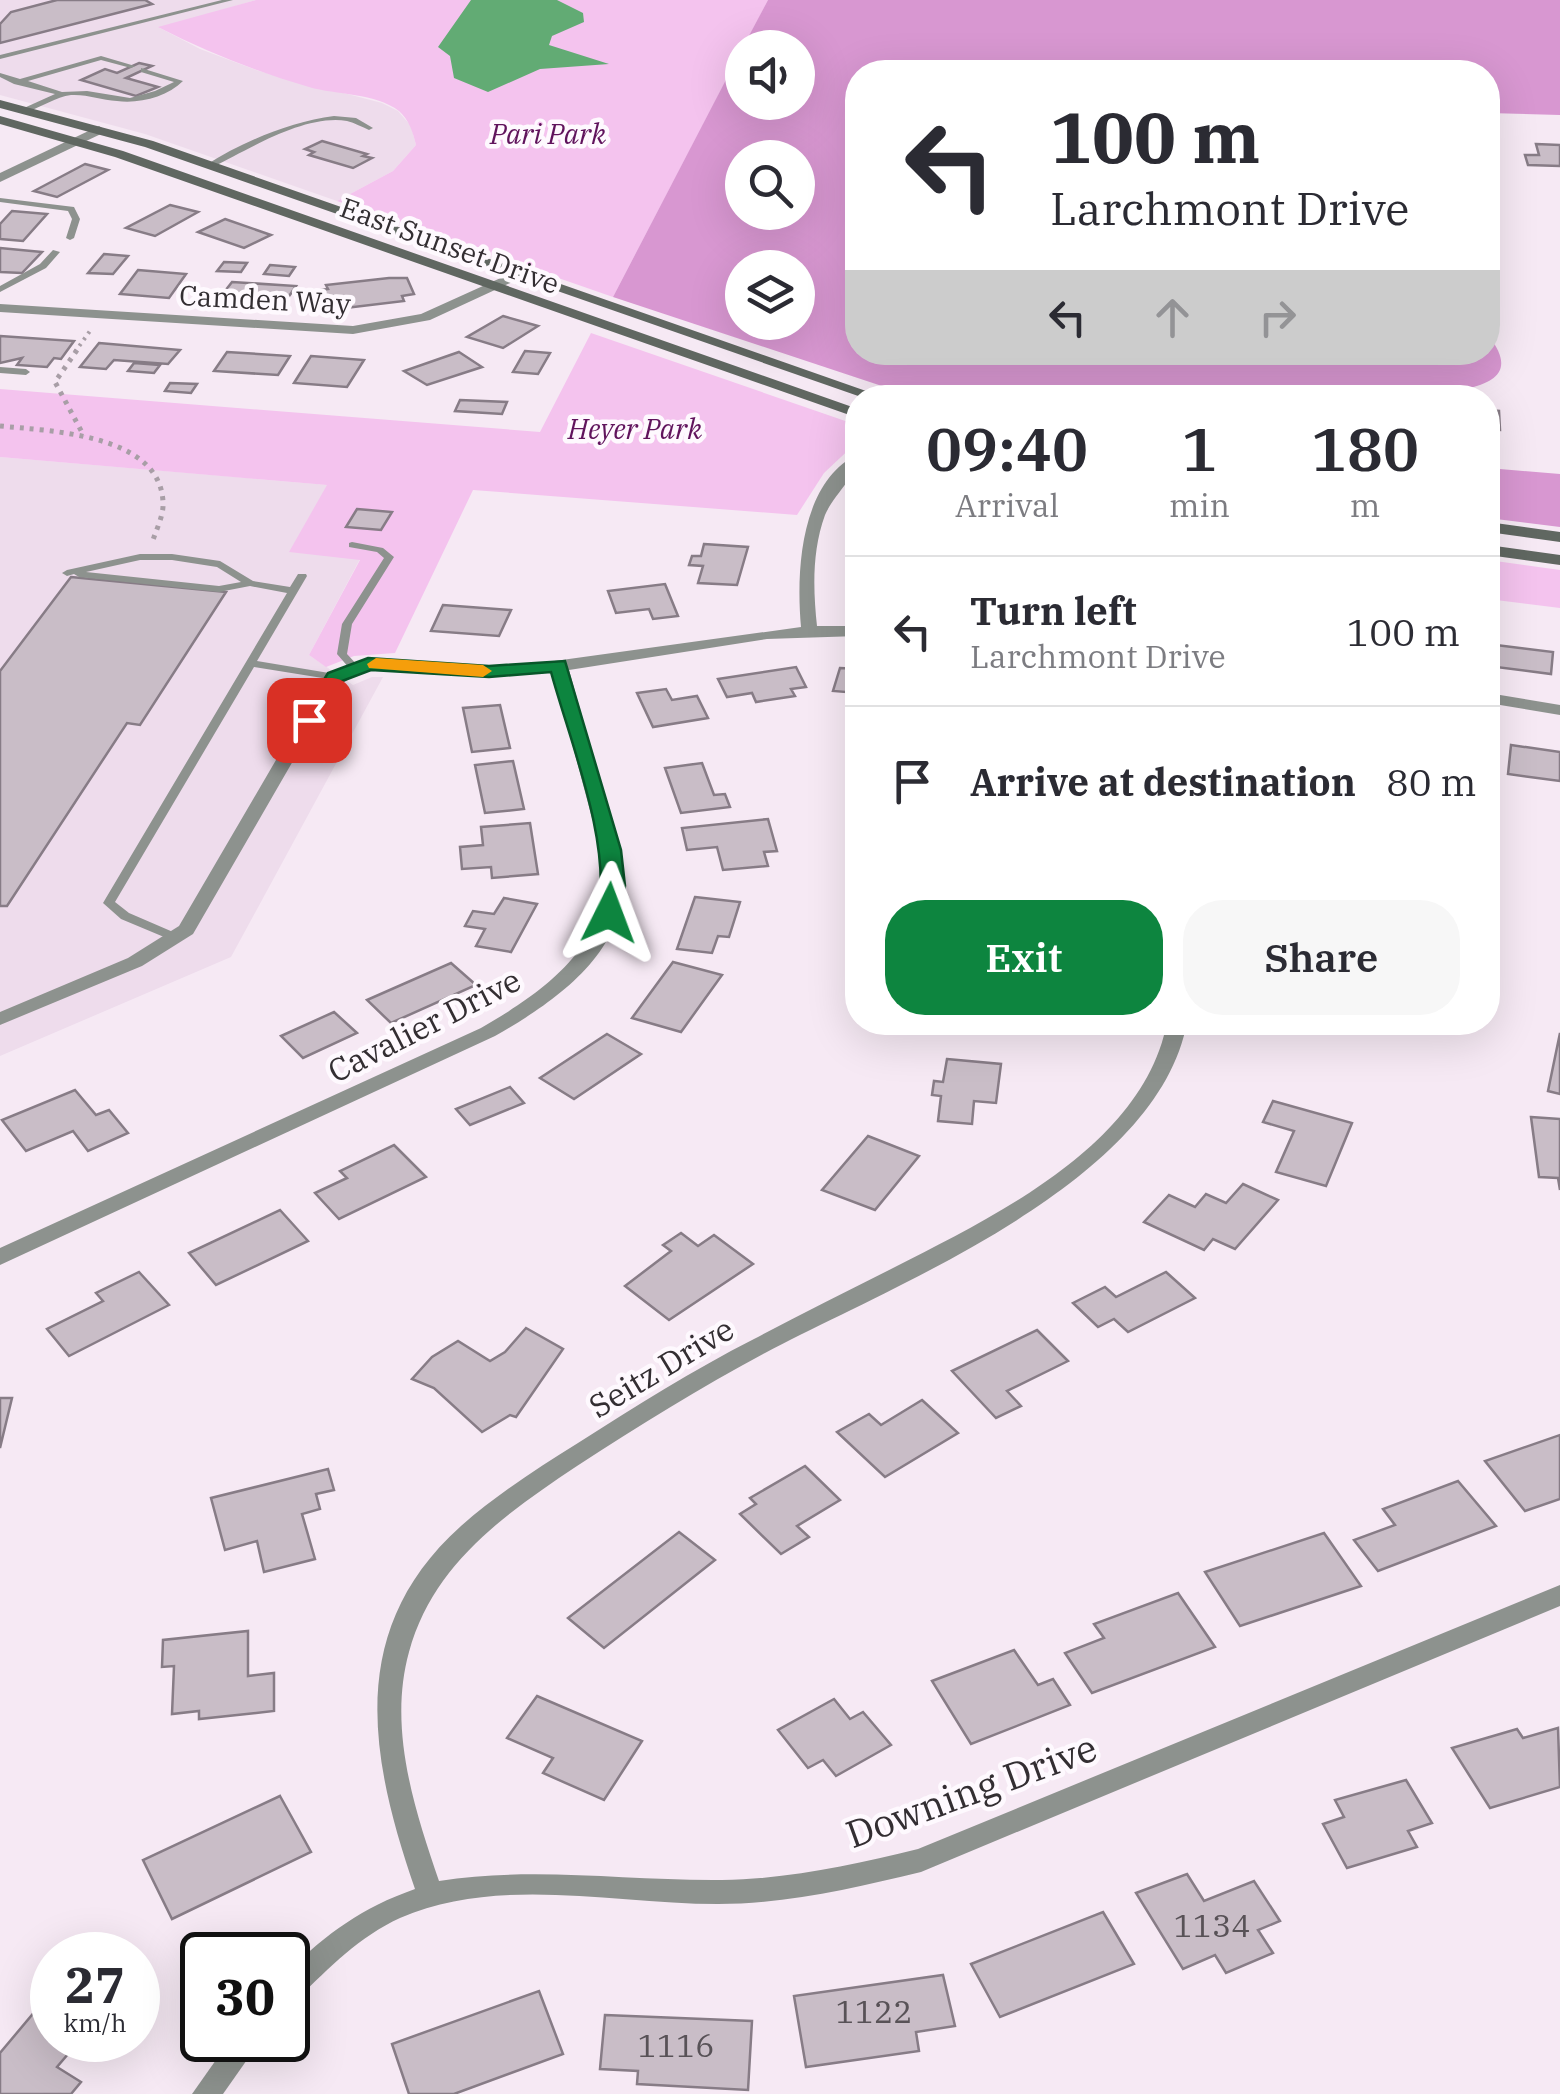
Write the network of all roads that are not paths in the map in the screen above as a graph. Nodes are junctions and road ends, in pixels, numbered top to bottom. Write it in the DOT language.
graph roads {
  1 [pos="193,0"];
  2 [pos="230,0"];
  3 [pos="206,6"];
  4 [pos="0,57"];
  5 [pos="131,66"];
  6 [pos="144,70"];
  7 [pos="0,75"];
  8 [pos="17,82"];
  9 [pos="62,94"];
  10 [pos="0,104"];
  11 [pos="28,110"];
  12 [pos="0,120"];
  13 [pos="370,128"];
  14 [pos="99,130"];
  15 [pos="76,140"];
  16 [pos="210,165"];
  17 [pos="0,178"];
  18 [pos="0,200"];
  19 [pos="70,238"];
  20 [pos="56,252"];
  21 [pos="518,274"];
  22 [pos="493,287"];
  23 [pos="0,289"];
  24 [pos="0,309"];
  25 [pos="0,370"];
  26 [pos="26,372"];
  27 [pos="845,386"];
  28 [pos="845,409"];
  29 [pos="845,474"];
  30 [pos="1500,529"];
  31 [pos="1560,537"];
  32 [pos="352,545"];
  33 [pos="1500,552"];
  34 [pos="1560,560"];
  35 [pos="302,576"];
  36 [pos="250,583"];
  37 [pos="293,591"];
  38 [pos="810,628"];
  39 [pos="845,630"];
  40 [pos="252,663"];
  41 [pos="559,665"];
  42 [pos="354,667"];
  43 [pos="334,677"];
  44 [pos="1500,700"];
  45 [pos="1560,710"];
  46 [pos="176,938"];
  47 [pos="0,1019"];
  48 [pos="1172,1035"];
  49 [pos="0,1257"];
  50 [pos="1560,1595"];
  51 [pos="430,1894"];
  52 [pos="310,1968"];
  53 [pos="230,2062"];
  54 [pos="206,2094"];
  1 -- 3 [label="lane"];
  2 -- 3 [label="lane"];
  3 -- 4 [label="lane"];
  5 -- 8 [label="lane"];
  6 -- 9 [label="lane"];
  7 -- 8 [label="lane"];
  8 -- 9 [label="lane"];
  9 -- 11 [label="lane"];
  10 -- 11 [label="main road, East Sunset Drive"];
  11 -- 14 [label="main road, East Sunset Drive"];
  12 -- 15 [label="main road, East Sunset Drive"];
  13 -- 16 [label="lane"];
  14 -- 15 [label="street"];
  14 -- 16 [label="main road, East Sunset Drive"];
  15 -- 17 [label="street"];
  15 -- 22 [label="main road, East Sunset Drive"];
  16 -- 21 [label="main road, East Sunset Drive"];
  18 -- 19 [label="lane"];
  20 -- 23 [label="lane"];
  21 -- 22 [label="street, Camden Way"];
  21 -- 27 [label="main road, East Sunset Drive"];
  22 -- 24 [label="street, Camden Way"];
  22 -- 28 [label="main road, East Sunset Drive"];
  25 -- 26 [label="lane"];
  29 -- 38 [label="street"];
  30 -- 31 [label="main road"];
  32 -- 42 [label="lane"];
  33 -- 34 [label="main road"];
  35 -- 37 [label="lane"];
  36 -- 36 [label="lane"];
  36 -- 37 [label="lane"];
  37 -- 40 [label="lane"];
  38 -- 39 [label="street"];
  38 -- 41 [label="street"];
  40 -- 43 [label="lane"];
  40 -- 46 [label="lane"];
  41 -- 42 [label="street"];
  41 -- 49 [label="street, Cavalier Drive"];
  42 -- 43 [label="street"];
  43 -- 46 [label="street"];
  44 -- 45 [label="street"];
  46 -- 47 [label="street"];
  48 -- 51 [label="street, Seitz Drive"];
  50 -- 51 [label="street, Downing Drive"];
  51 -- 52 [label="street, Downing Drive"];
  53 -- 54 [label="street"];
}
